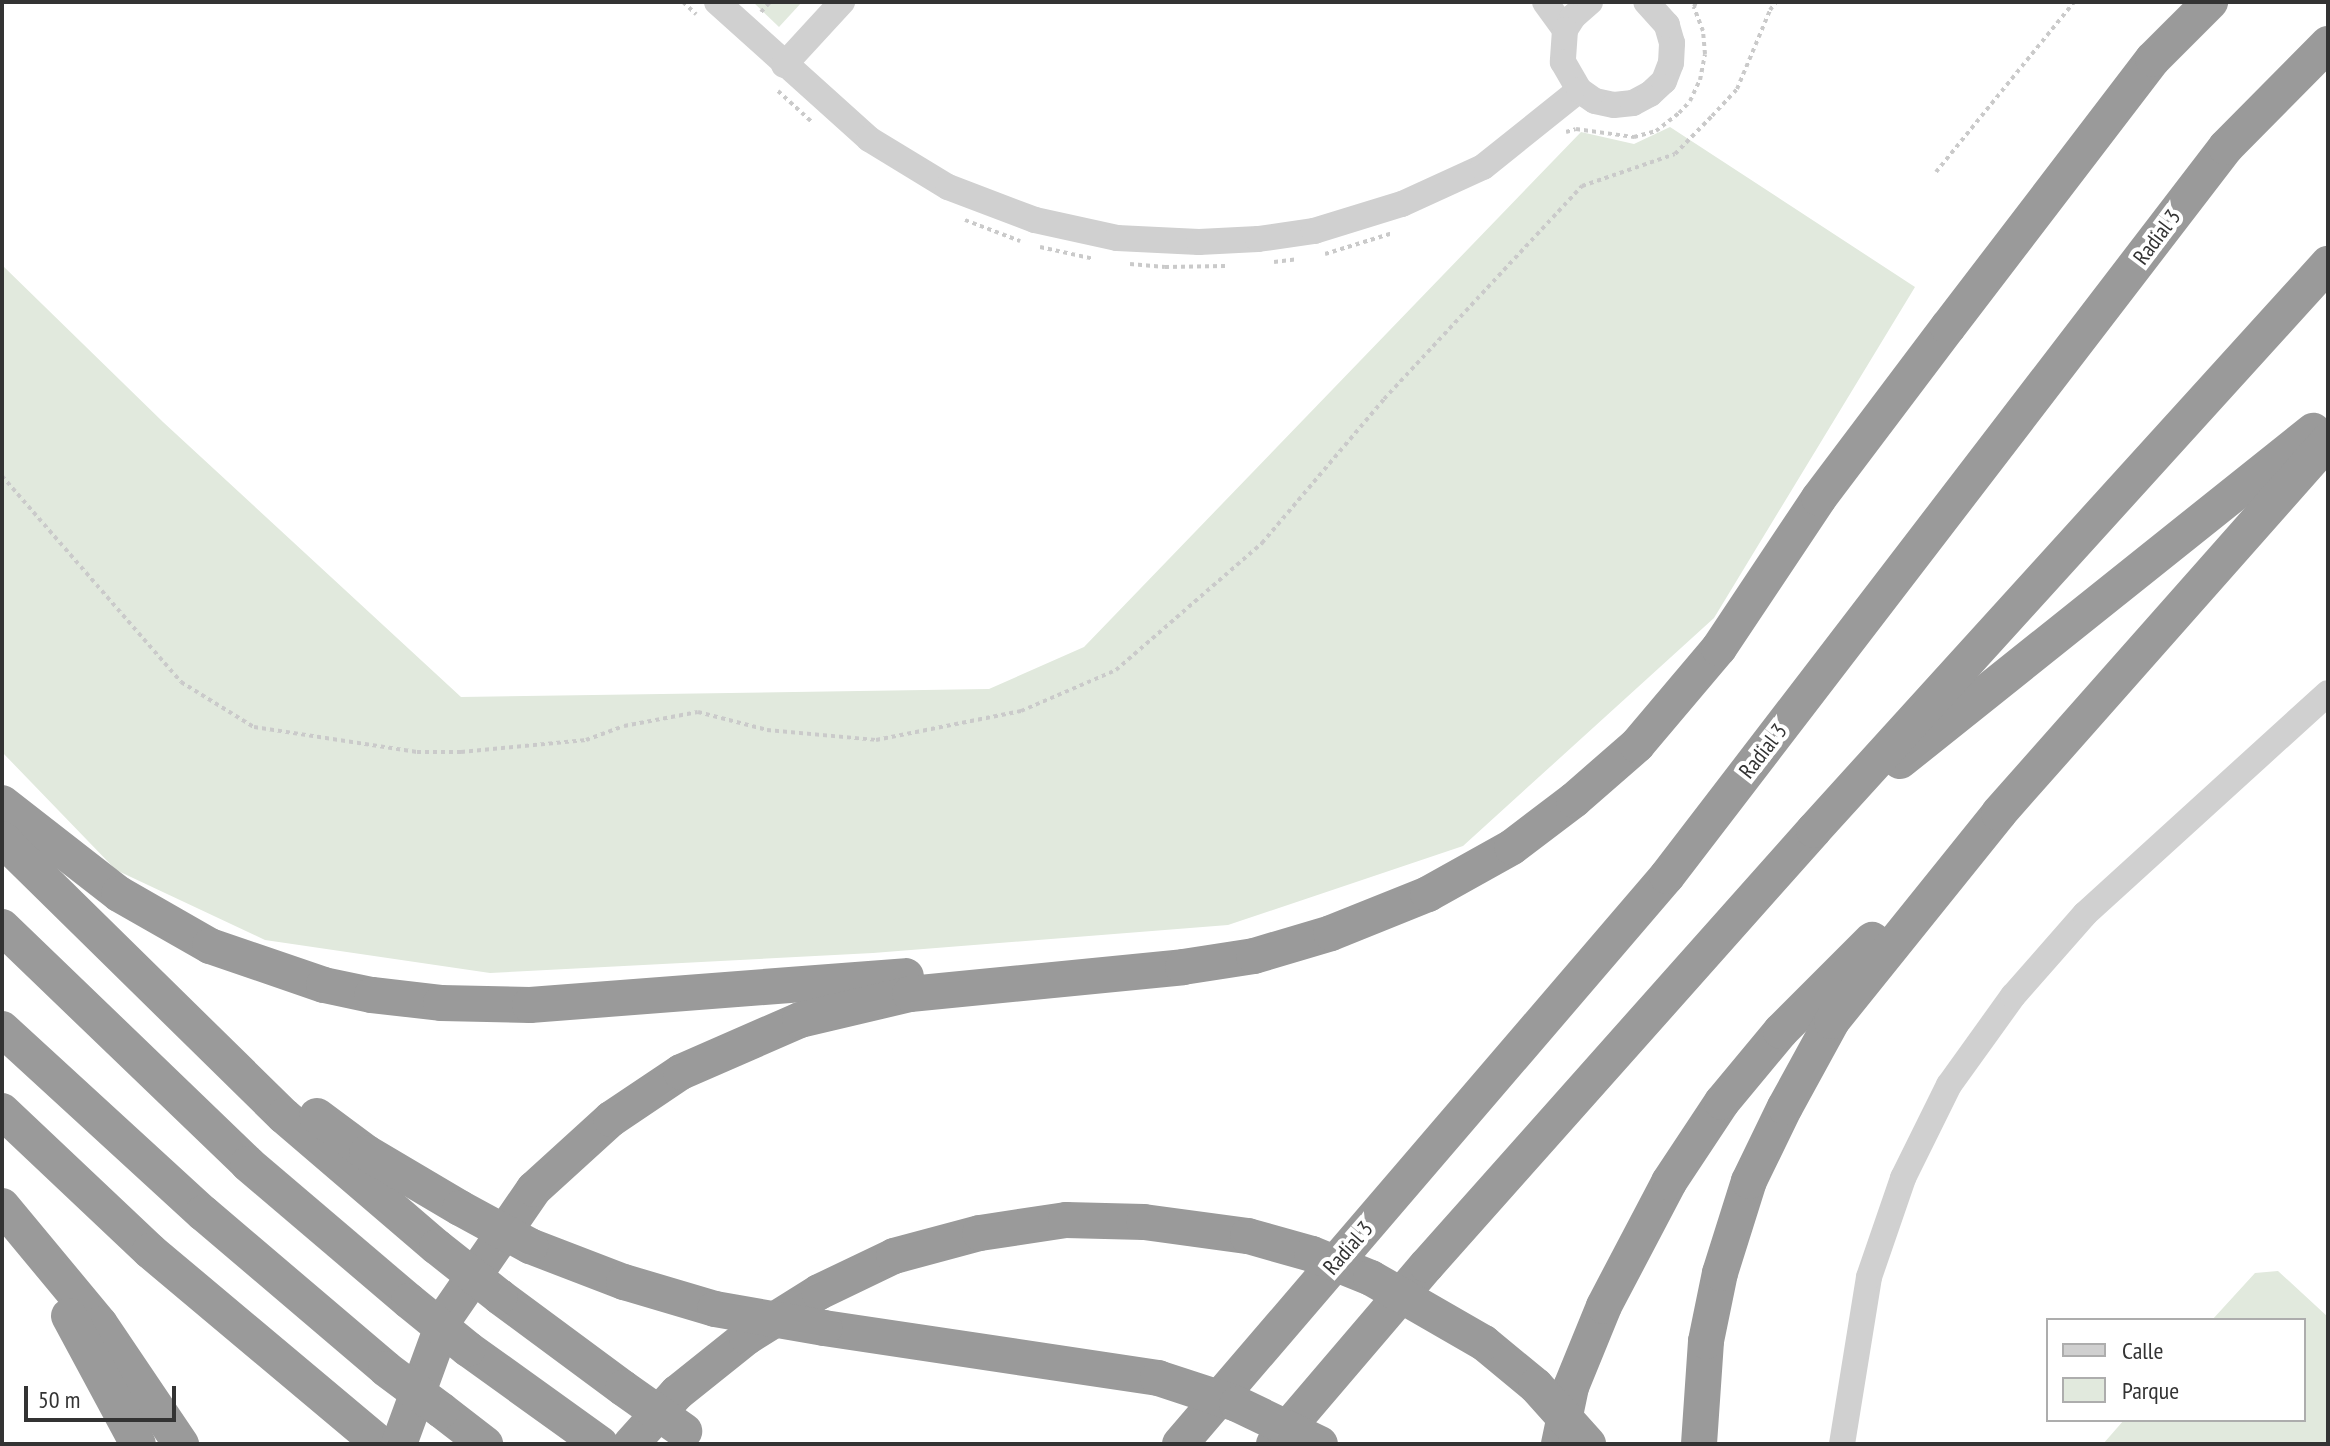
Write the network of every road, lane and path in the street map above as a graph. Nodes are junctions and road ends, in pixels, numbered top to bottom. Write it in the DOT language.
graph roads {
  1 [pos="683,2"];
  2 [pos="770,2"];
  3 [pos="842,2"];
  4 [pos="1545,2"];
  5 [pos="1590,2"];
  6 [pos="1696,2"];
  7 [pos="1776,2"];
  8 [pos="2074,2"];
  9 [pos="2210,2"];
  10 [pos="1654,4"];
  11 [pos="712,13"];
  12 [pos="759,13"];
  13 [pos="1565,30"];
  14 [pos="2328,44"];
  15 [pos="780,76"];
  16 [pos="1579,90"];
  17 [pos="819,128"];
  18 [pos="1556,140"];
  19 [pos="1936,172"];
  20 [pos="952,214"];
  21 [pos="1399,231"];
  22 [pos="1026,243"];
  23 [pos="1038,246"];
  24 [pos="1323,254"];
  25 [pos="1309,257"];
  26 [pos="1098,259"];
  27 [pos="1268,262"];
  28 [pos="1124,263"];
  29 [pos="2328,264"];
  30 [pos="1227,266"];
  31 [pos="2328,420"];
  32 [pos="2328,441"];
  33 [pos="2,476"];
  34 [pos="2328,693"];
  35 [pos="2,803"];
  36 [pos="1999,813"];
  37 [pos="1814,830"];
  38 [pos="2,839"];
  39 [pos="2,927"];
  40 [pos="89,928"];
  41 [pos="1183,967"];
  42 [pos="2,1029"];
  43 [pos="2,1111"];
  44 [pos="2,1206"];
  45 [pos="2,1230"];
  46 [pos="370,1436"];
  47 [pos="591,1438"];
  48 [pos="694,1438"];
  49 [pos="138,1444"];
  50 [pos="181,1444"];
  51 [pos="399,1444"];
  52 [pos="485,1444"];
  53 [pos="631,1444"];
  54 [pos="1180,1444"];
  55 [pos="1274,1444"];
  56 [pos="1320,1444"];
  57 [pos="1559,1444"];
  58 [pos="1588,1444"];
  59 [pos="1699,1444"];
  60 [pos="1842,1444"];
  1 -- 11 [label="path"];
  2 -- 12 [label="path"];
  3 -- 15 [label="street"];
  4 -- 13 [label="street"];
  5 -- 13 [label="street"];
  6 -- 18 [label="path"];
  7 -- 33 [label="path"];
  8 -- 19 [label="path"];
  9 -- 41 [label="highway"];
  10 -- 16 [label="street"];
  11 -- 15 [label="street"];
  13 -- 16 [label="street"];
  14 -- 54 [label="highway, Radial 3"];
  15 -- 16 [label="street"];
  15 -- 17 [label="path"];
  20 -- 22 [label="path"];
  21 -- 24 [label="path"];
  23 -- 26 [label="path"];
  25 -- 27 [label="path"];
  28 -- 30 [label="path"];
  29 -- 37 [label="highway"];
  31 -- 37 [label="highway"];
  32 -- 36 [label="highway"];
  34 -- 60 [label="street"];
  35 -- 41 [label="highway"];
  36 -- 57 [label="highway"];
  36 -- 59 [label="highway"];
  37 -- 55 [label="highway"];
  38 -- 40 [label="highway"];
  39 -- 47 [label="highway, bridge"];
  40 -- 48 [label="highway, bridge"];
  40 -- 56 [label="highway, bridge"];
  41 -- 51 [label="highway"];
  42 -- 52 [label="highway, bridge"];
  43 -- 46 [label="highway"];
  44 -- 50 [label="highway"];
  45 -- 49 [label="highway"];
  53 -- 58 [label="highway, bridge"];
}
